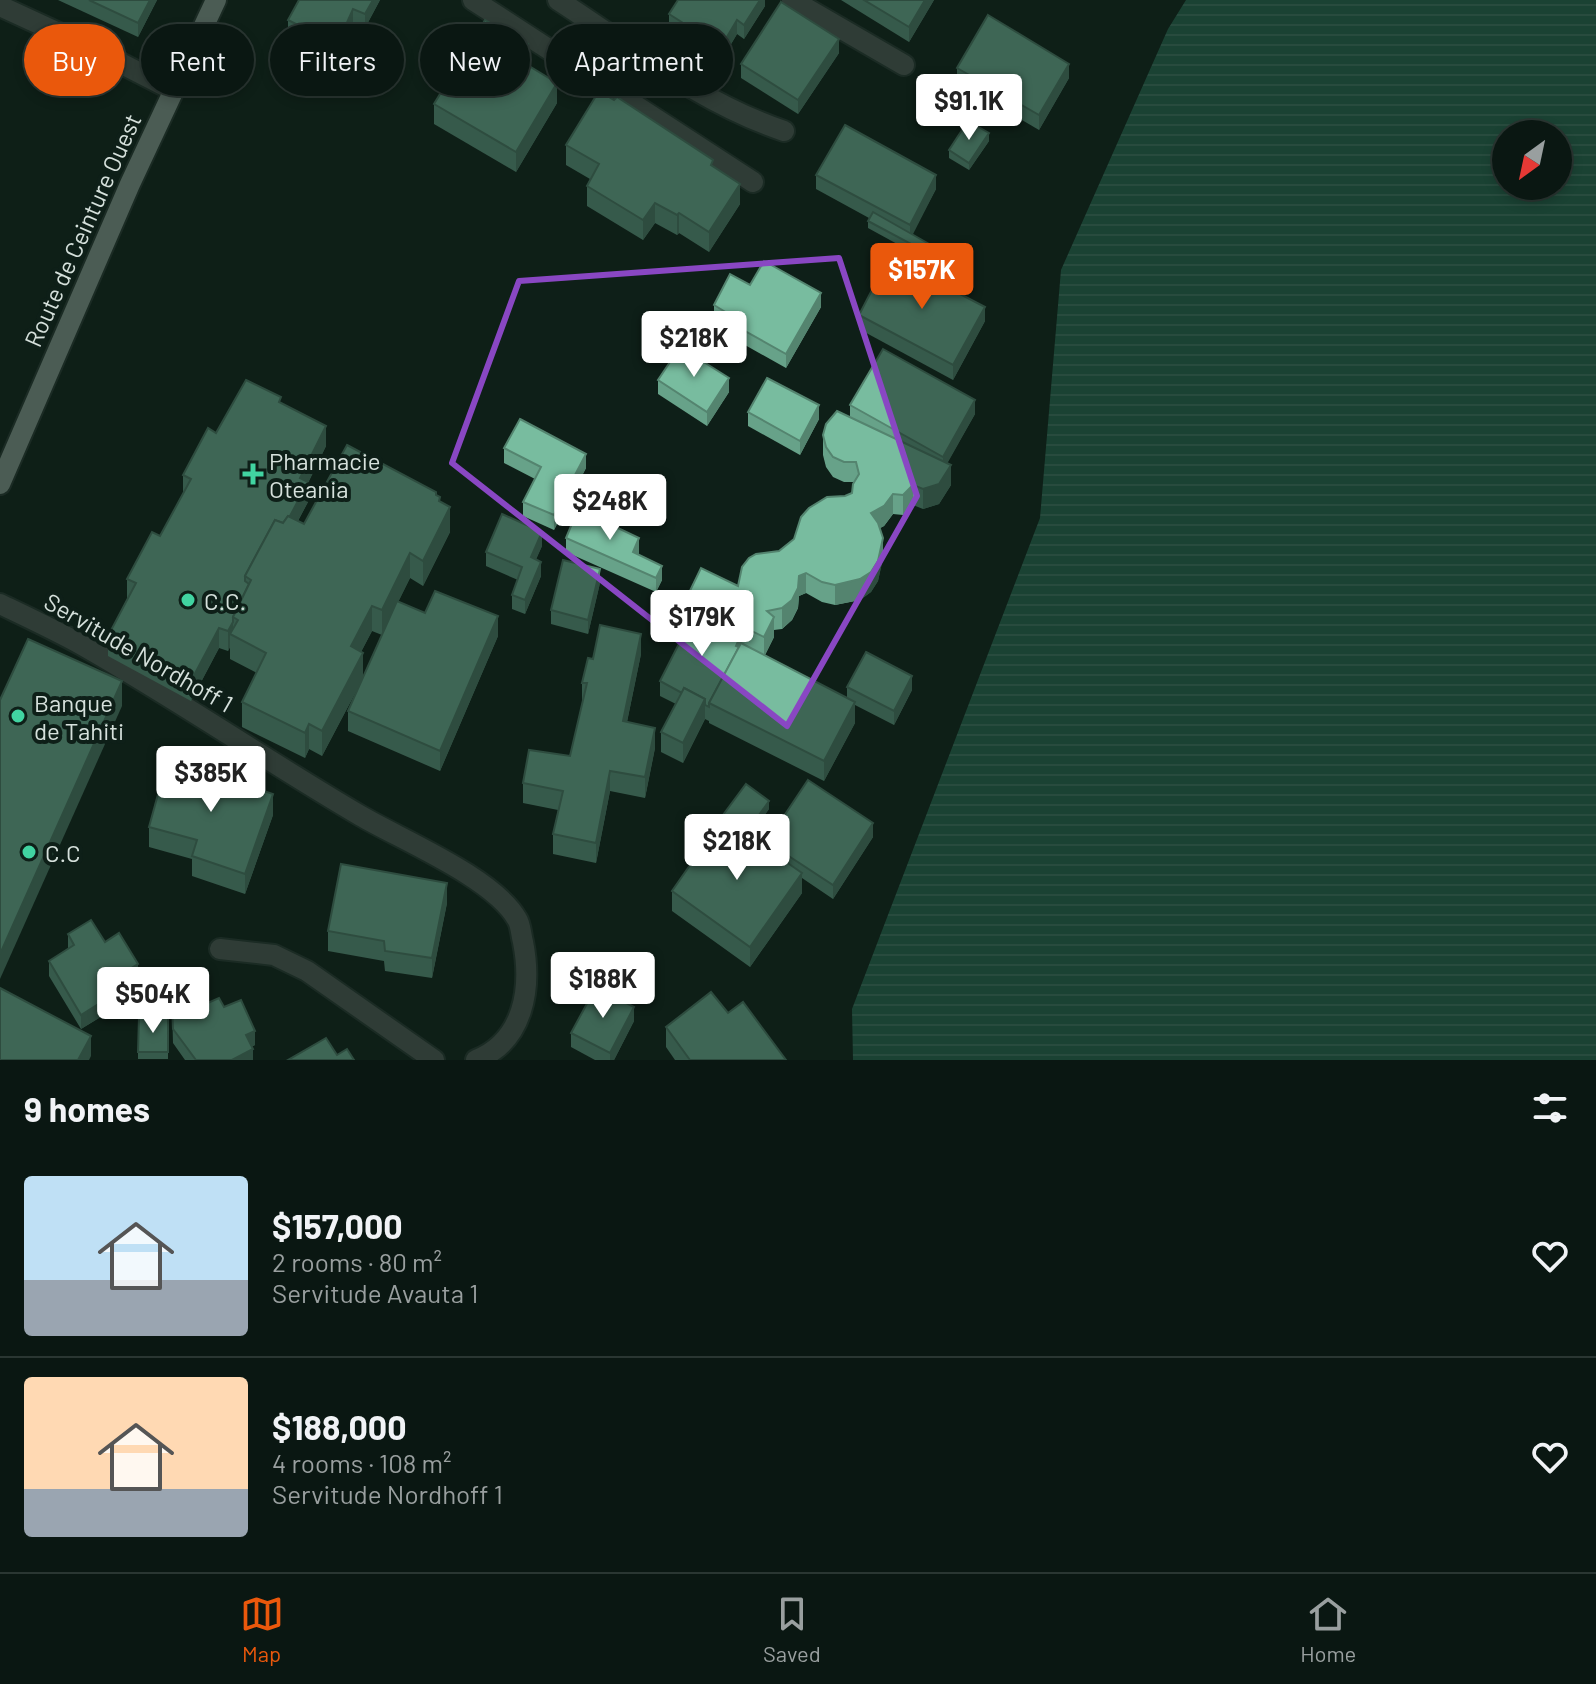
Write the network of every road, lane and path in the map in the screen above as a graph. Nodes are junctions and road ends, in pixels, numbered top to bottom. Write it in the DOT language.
graph roads {
  1 [pos="216,0"];
  2 [pos="473,0"];
  3 [pos="558,0"];
  4 [pos="792,0"];
  5 [pos="0,6"];
  6 [pos="205,24"];
  7 [pos="904,65"];
  8 [pos="141,74"];
  9 [pos="170,96"];
  10 [pos="784,131"];
  11 [pos="753,182"];
  12 [pos="0,484"];
  13 [pos="0,604"];
  14 [pos="220,949"];
  15 [pos="434,1060"];
  16 [pos="476,1060"];
  1 -- 6 [label="main road, Route de Ceinture Ouest"];
  2 -- 11 [label="street"];
  3 -- 10 [label="street"];
  4 -- 7 [label="street"];
  5 -- 8 [label="street"];
  9 -- 12 [label="main road, Route de Ceinture Ouest"];
  13 -- 16 [label="street, Servitude Nordhoff 1"];
  14 -- 15 [label="street"];
}
